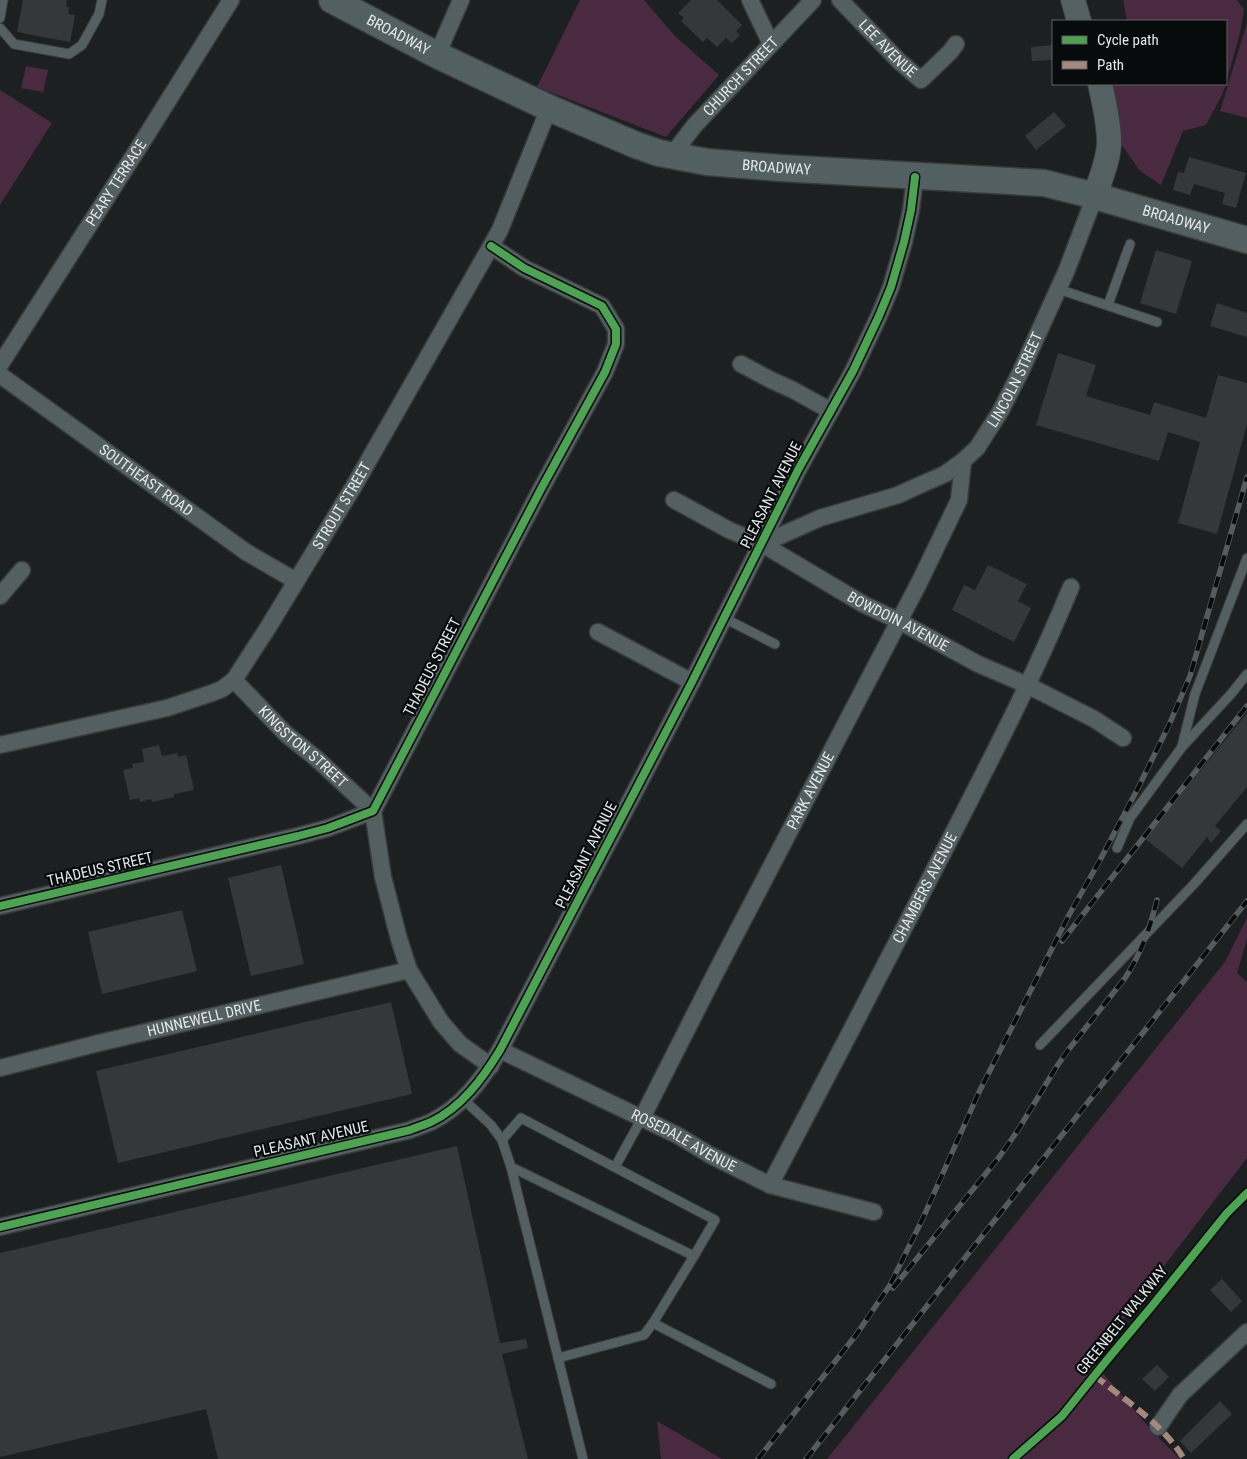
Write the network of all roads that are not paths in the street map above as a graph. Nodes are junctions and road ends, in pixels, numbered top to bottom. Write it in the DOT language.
graph roads {
  1 [pos="3,0"];
  2 [pos="102,0"];
  3 [pos="231,0"];
  4 [pos="332,0"];
  5 [pos="461,0"];
  6 [pos="750,0"];
  7 [pos="813,0"];
  8 [pos="840,0"];
  9 [pos="1073,0"];
  10 [pos="0,18"];
  11 [pos="1079,20"];
  12 [pos="0,28"];
  13 [pos="771,44"];
  14 [pos="956,44"];
  15 [pos="437,55"];
  16 [pos="1100,85"];
  17 [pos="549,108"];
  18 [pos="671,156"];
  19 [pos="915,177"];
  20 [pos="1095,196"];
  21 [pos="1247,240"];
  22 [pos="1130,244"];
  23 [pos="491,246"];
  24 [pos="1058,289"];
  25 [pos="1108,305"];
  26 [pos="1157,322"];
  27 [pos="741,364"];
  28 [pos="0,365"];
  29 [pos="0,375"];
  30 [pos="830,411"];
  31 [pos="963,461"];
  32 [pos="674,500"];
  33 [pos="762,544"];
  34 [pos="1247,558"];
  35 [pos="22,570"];
  36 [pos="296,581"];
  37 [pos="1071,588"];
  38 [pos="0,596"];
  39 [pos="724,618"];
  40 [pos="899,621"];
  41 [pos="598,632"];
  42 [pos="776,644"];
  43 [pos="1247,674"];
  44 [pos="234,680"];
  45 [pos="692,682"];
  46 [pos="1028,685"];
  47 [pos="1123,738"];
  48 [pos="0,746"];
  49 [pos="1182,747"];
  50 [pos="373,811"];
  51 [pos="1247,824"];
  52 [pos="1117,848"];
  53 [pos="0,906"];
  54 [pos="409,970"];
  55 [pos="1040,1045"];
  56 [pos="500,1050"];
  57 [pos="491,1066"];
  58 [pos="0,1068"];
  59 [pos="463,1099"];
  60 [pos="642,1118"];
  61 [pos="502,1140"];
  62 [pos="511,1167"];
  63 [pos="615,1167"];
  64 [pos="770,1185"];
  65 [pos="874,1212"];
  66 [pos="0,1227"];
  67 [pos="694,1256"];
  68 [pos="653,1323"];
  69 [pos="1247,1332"];
  70 [pos="558,1358"];
  71 [pos="771,1384"];
  72 [pos="1158,1427"];
  73 [pos="583,1459"];
  1 -- 10 [label="lane"];
  2 -- 12 [label="lane"];
  3 -- 28 [label="street, PEARY TERRACE"];
  4 -- 15 [label="main road, BROADWAY"];
  5 -- 15 [label="street"];
  6 -- 13 [label="street"];
  7 -- 13 [label="street, CHURCH STREET"];
  8 -- 14 [label="street, LEE AVENUE"];
  9 -- 11 [label="main road"];
  13 -- 18 [label="street, CHURCH STREET"];
  15 -- 17 [label="main road, BROADWAY"];
  16 -- 20 [label="main road, LINCOLN STREET"];
  17 -- 18 [label="main road, BROADWAY"];
  17 -- 23 [label="street, STROUT STREET"];
  18 -- 19 [label="main road, BROADWAY"];
  19 -- 20 [label="main road, BROADWAY"];
  19 -- 30 [label="street, PLEASANT AVENUE"];
  20 -- 21 [label="main road, BROADWAY"];
  20 -- 24 [label="street, LINCOLN STREET"];
  22 -- 25 [label="lane"];
  23 -- 36 [label="street, STROUT STREET"];
  23 -- 50 [label="street, THADEUS STREET"];
  24 -- 25 [label="lane"];
  24 -- 31 [label="street, LINCOLN STREET"];
  25 -- 26 [label="lane"];
  27 -- 30 [label="street"];
  29 -- 36 [label="street, SOUTHEAST ROAD"];
  30 -- 33 [label="street, PLEASANT AVENUE"];
  31 -- 33 [label="street, LINCOLN STREET"];
  31 -- 40 [label="street, PARK AVENUE"];
  32 -- 33 [label="street, BOWDOIN AVENUE"];
  33 -- 39 [label="street, PLEASANT AVENUE"];
  33 -- 40 [label="street, BOWDOIN AVENUE"];
  34 -- 49 [label="lane"];
  35 -- 38 [label="street"];
  36 -- 44 [label="street, STROUT STREET"];
  37 -- 46 [label="street, CHAMBERS AVENUE"];
  39 -- 42 [label="lane"];
  39 -- 45 [label="street, PLEASANT AVENUE"];
  40 -- 46 [label="street, BOWDOIN AVENUE"];
  40 -- 60 [label="street, PARK AVENUE"];
  41 -- 45 [label="street"];
  43 -- 49 [label="lane"];
  44 -- 48 [label="street, STROUT STREET"];
  44 -- 50 [label="street, KINGSTON STREET"];
  45 -- 56 [label="street, PLEASANT AVENUE"];
  46 -- 47 [label="street, BOWDOIN AVENUE"];
  46 -- 64 [label="street, CHAMBERS AVENUE"];
  49 -- 52 [label="lane"];
  50 -- 53 [label="street, THADEUS STREET"];
  50 -- 54 [label="street"];
  51 -- 55 [label="lane"];
  54 -- 57 [label="street"];
  54 -- 58 [label="street, HUNNEWELL DRIVE"];
  56 -- 57 [label="street, PLEASANT AVENUE"];
  56 -- 60 [label="street, ROSEDALE AVENUE"];
  57 -- 59 [label="street, PLEASANT AVENUE"];
  59 -- 61 [label="lane"];
  59 -- 66 [label="street, PLEASANT AVENUE"];
  60 -- 63 [label="lane"];
  60 -- 64 [label="street, ROSEDALE AVENUE"];
  61 -- 62 [label="lane"];
  61 -- 63 [label="lane"];
  62 -- 67 [label="lane"];
  62 -- 70 [label="lane"];
  63 -- 67 [label="lane"];
  64 -- 65 [label="street, ROSEDALE AVENUE"];
  67 -- 68 [label="lane"];
  68 -- 70 [label="lane"];
  68 -- 71 [label="lane"];
  69 -- 72 [label="street"];
  70 -- 73 [label="lane"];
}
